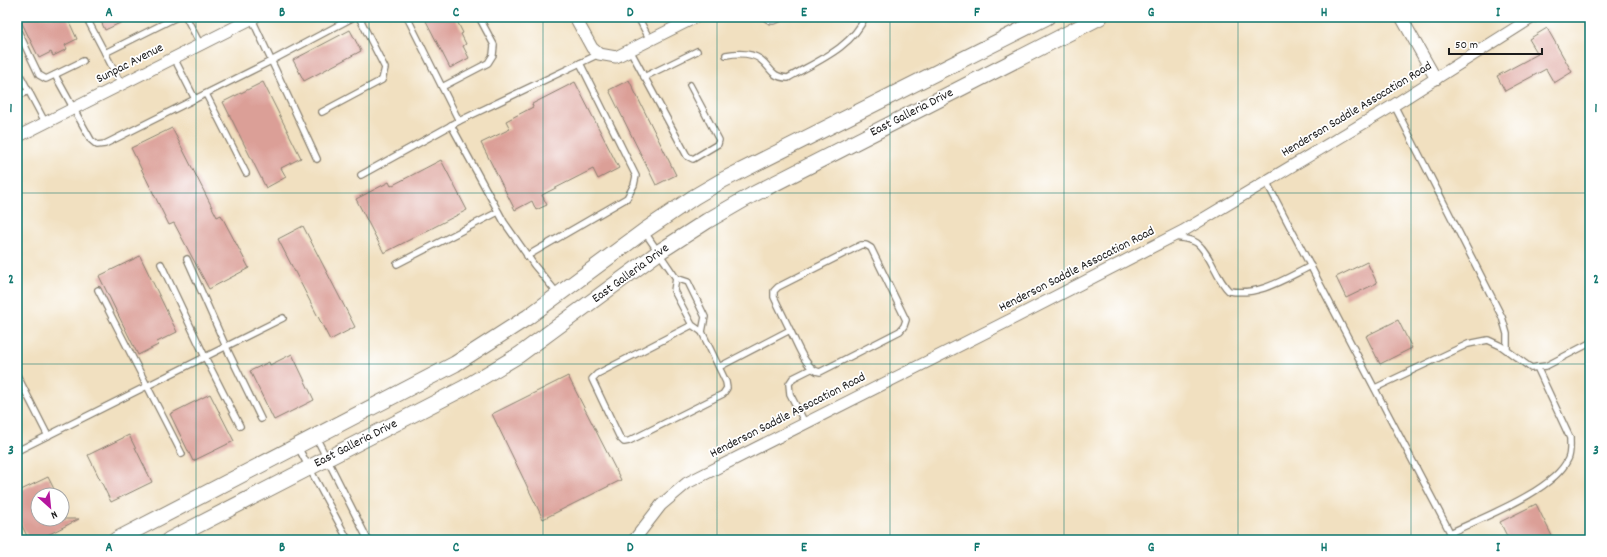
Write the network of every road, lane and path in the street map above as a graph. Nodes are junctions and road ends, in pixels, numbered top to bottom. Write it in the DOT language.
graph roads {
  1 [pos="86,17"];
  2 [pos="177,17"];
  3 [pos="186,17"];
  4 [pos="354,17"];
  5 [pos="359,17"];
  6 [pos="407,17"];
  7 [pos="479,17"];
  8 [pos="575,17"];
  9 [pos="638,17"];
  10 [pos="696,17"];
  11 [pos="765,17"];
  12 [pos="782,17"];
  13 [pos="865,17"];
  14 [pos="1047,17"];
  15 [pos="1100,17"];
  16 [pos="1401,17"];
  17 [pos="1533,17"];
  18 [pos="253,18"];
  19 [pos="684,20"];
  20 [pos="17,29"];
  21 [pos="650,40"];
  22 [pos="200,44"];
  23 [pos="630,50"];
  24 [pos="595,51"];
  25 [pos="697,51"];
  26 [pos="105,53"];
  27 [pos="726,55"];
  28 [pos="174,58"];
  29 [pos="83,61"];
  30 [pos="271,61"];
  31 [pos="580,63"];
  32 [pos="17,69"];
  33 [pos="55,75"];
  34 [pos="644,76"];
  35 [pos="1436,79"];
  36 [pos="121,84"];
  37 [pos="690,85"];
  38 [pos="442,87"];
  39 [pos="29,91"];
  40 [pos="206,94"];
  41 [pos="17,96"];
  42 [pos="195,99"];
  43 [pos="1394,105"];
  44 [pos="73,108"];
  45 [pos="322,112"];
  46 [pos="459,121"];
  47 [pos="45,122"];
  48 [pos="452,125"];
  49 [pos="17,137"];
  50 [pos="317,160"];
  51 [pos="246,173"];
  52 [pos="361,175"];
  53 [pos="1266,181"];
  54 [pos="498,212"];
  55 [pos="644,231"];
  56 [pos="1173,236"];
  57 [pos="659,252"];
  58 [pos="527,256"];
  59 [pos="187,259"];
  60 [pos="161,264"];
  61 [pos="398,264"];
  62 [pos="1311,266"];
  63 [pos="676,278"];
  64 [pos="98,290"];
  65 [pos="558,294"];
  66 [pos="283,318"];
  67 [pos="692,326"];
  68 [pos="790,330"];
  69 [pos="702,332"];
  70 [pos="1590,343"];
  71 [pos="226,347"];
  72 [pos="1506,349"];
  73 [pos="205,357"];
  74 [pos="719,366"];
  75 [pos="1537,368"];
  76 [pos="811,369"];
  77 [pos="17,375"];
  78 [pos="148,386"];
  79 [pos="1375,388"];
  80 [pos="261,420"];
  81 [pos="805,423"];
  82 [pos="240,426"];
  83 [pos="48,436"];
  84 [pos="316,437"];
  85 [pos="298,446"];
  86 [pos="17,451"];
  87 [pos="182,454"];
  88 [pos="327,459"];
  89 [pos="309,468"];
  90 [pos="1450,533"];
  91 [pos="116,540"];
  92 [pos="168,540"];
  93 [pos="348,540"];
  94 [pos="368,540"];
  95 [pos="634,540"];
  96 [pos="1454,540"];
  1 -- 26 [label="lane"];
  2 -- 26 [label="lane"];
  3 -- 22 [label="lane"];
  4 -- 30 [label="lane"];
  5 -- 45 [label="lane"];
  6 -- 38 [label="lane"];
  7 -- 38 [label="lane"];
  8 -- 24 [label="street"];
  9 -- 21 [label="lane"];
  10 -- 19 [label="street"];
  11 -- 12 [label="lane"];
  13 -- 27 [label="lane"];
  14 -- 55 [label="main road, East Galleria Drive"];
  15 -- 57 [label="main road, East Galleria Drive"];
  16 -- 35 [label="street"];
  17 -- 35 [label="street, Henderson Saddle Assocation Road"];
  18 -- 22 [label="street, Sunpac Avenue"];
  18 -- 30 [label="lane"];
  19 -- 21 [label="street"];
  20 -- 33 [label="lane"];
  21 -- 23 [label="street"];
  22 -- 28 [label="street, Sunpac Avenue"];
  23 -- 24 [label="street"];
  23 -- 34 [label="lane"];
  24 -- 31 [label="lane"];
  25 -- 34 [label="lane"];
  26 -- 36 [label="lane"];
  28 -- 36 [label="street, Sunpac Avenue"];
  28 -- 42 [label="lane"];
  29 -- 33 [label="lane"];
  30 -- 40 [label="lane"];
  30 -- 50 [label="lane"];
  31 -- 46 [label="lane"];
  31 -- 58 [label="lane"];
  32 -- 39 [label="lane"];
  33 -- 44 [label="lane"];
  34 -- 37 [label="lane"];
  35 -- 43 [label="street, Henderson Saddle Assocation Road"];
  36 -- 44 [label="street, Sunpac Avenue"];
  38 -- 46 [label="lane"];
  39 -- 41 [label="lane"];
  39 -- 47 [label="lane"];
  40 -- 42 [label="lane"];
  40 -- 51 [label="lane"];
  42 -- 44 [label="lane"];
  43 -- 53 [label="street, Henderson Saddle Assocation Road"];
  43 -- 72 [label="lane"];
  44 -- 47 [label="street, Sunpac Avenue"];
  46 -- 48 [label="lane"];
  47 -- 49 [label="street, Sunpac Avenue"];
  48 -- 52 [label="lane"];
  48 -- 54 [label="lane"];
  53 -- 56 [label="street, Henderson Saddle Assocation Road"];
  53 -- 62 [label="lane"];
  54 -- 58 [label="lane"];
  54 -- 61 [label="lane"];
  55 -- 57 [label="lane"];
  55 -- 65 [label="main road, East Galleria Drive"];
  56 -- 62 [label="lane"];
  56 -- 81 [label="street, Henderson Saddle Assocation Road"];
  57 -- 63 [label="lane"];
  57 -- 88 [label="main road, East Galleria Drive"];
  58 -- 65 [label="lane"];
  59 -- 71 [label="lane"];
  60 -- 73 [label="lane"];
  62 -- 79 [label="lane"];
  63 -- 67 [label="lane"];
  63 -- 69 [label="lane"];
  64 -- 78 [label="lane"];
  65 -- 84 [label="main road, East Galleria Drive"];
  66 -- 71 [label="lane"];
  67 -- 69 [label="lane"];
  67 -- 74 [label="lane"];
  68 -- 74 [label="lane"];
  68 -- 76 [label="lane"];
  68 -- 76 [label="lane"];
  69 -- 74 [label="lane"];
  70 -- 75 [label="lane"];
  71 -- 73 [label="lane"];
  71 -- 80 [label="lane"];
  72 -- 75 [label="lane"];
  72 -- 79 [label="lane"];
  73 -- 78 [label="lane"];
  73 -- 82 [label="lane"];
  75 -- 90 [label="lane"];
  76 -- 81 [label="lane"];
  77 -- 83 [label="lane"];
  78 -- 83 [label="lane"];
  78 -- 87 [label="lane"];
  79 -- 90 [label="lane"];
  81 -- 95 [label="street, Henderson Saddle Assocation Road"];
  83 -- 86 [label="lane"];
  84 -- 85 [label="main road, East Galleria Drive"];
  84 -- 88 [label="lane"];
  85 -- 89 [label="lane"];
  85 -- 91 [label="main road, East Galleria Drive"];
  88 -- 89 [label="main road, East Galleria Drive"];
  88 -- 94 [label="lane"];
  89 -- 92 [label="main road, East Galleria Drive"];
  89 -- 93 [label="lane"];
  90 -- 96 [label="lane"];
}
